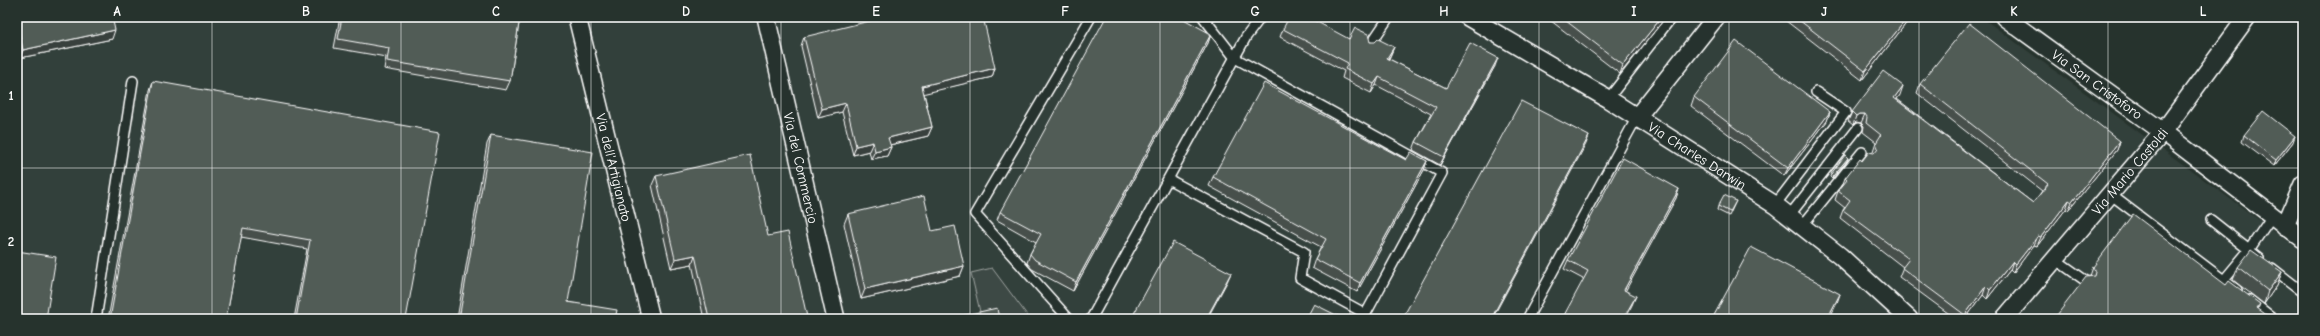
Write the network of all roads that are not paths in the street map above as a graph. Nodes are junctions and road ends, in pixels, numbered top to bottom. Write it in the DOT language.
graph roads {
  1 [pos="577,17"];
  2 [pos="766,17"];
  3 [pos="1091,17"];
  4 [pos="1203,17"];
  5 [pos="1261,17"];
  6 [pos="1389,17"];
  7 [pos="1468,17"];
  8 [pos="1672,17"];
  9 [pos="1716,17"];
  10 [pos="2004,17"];
  11 [pos="2247,17"];
  12 [pos="1370,45"];
  13 [pos="1234,58"];
  14 [pos="133,81"];
  15 [pos="1816,92"];
  16 [pos="1608,100"];
  17 [pos="1637,117"];
  18 [pos="1858,128"];
  19 [pos="2163,132"];
  20 [pos="1848,142"];
  21 [pos="1168,179"];
  22 [pos="2303,184"];
  23 [pos="2110,194"];
  24 [pos="1775,204"];
  25 [pos="1789,216"];
  26 [pos="2211,220"];
  27 [pos="2278,221"];
  28 [pos="1802,226"];
  29 [pos="2303,239"];
  30 [pos="2249,250"];
  31 [pos="2055,259"];
  32 [pos="2224,280"];
  33 [pos="2086,282"];
  34 [pos="2303,292"];
  35 [pos="1364,316"];
  36 [pos="96,319"];
  37 [pos="651,319"];
  38 [pos="836,319"];
  39 [pos="1069,319"];
  40 [pos="1091,319"];
  41 [pos="1527,319"];
  42 [pos="1909,319"];
  43 [pos="2004,319"];
  44 [pos="2274,319"];
  1 -- 37 [label="street, Via dell'Artigianato"];
  2 -- 38 [label="street, Via del Commercio"];
  3 -- 39 [label="lane"];
  4 -- 13 [label="lane"];
  5 -- 13 [label="lane"];
  6 -- 12 [label="lane"];
  7 -- 16 [label="street, Via Charles Darwin"];
  8 -- 16 [label="lane"];
  9 -- 17 [label="street"];
  10 -- 19 [label="street, Via San Cristoforo"];
  11 -- 19 [label="street, Via Mario Castoldi"];
  13 -- 21 [label="lane"];
  13 -- 35 [label="lane"];
  14 -- 36 [label="lane"];
  15 -- 24 [label="lane"];
  16 -- 17 [label="street, Via Charles Darwin"];
  17 -- 24 [label="street, Via Charles Darwin"];
  17 -- 41 [label="lane"];
  18 -- 20 [label="lane"];
  19 -- 23 [label="street, Via Mario Castoldi"];
  19 -- 27 [label="street, Via San Cristoforo"];
  20 -- 25 [label="lane"];
  20 -- 28 [label="lane"];
  21 -- 35 [label="lane"];
  21 -- 40 [label="lane"];
  22 -- 27 [label="street"];
  23 -- 31 [label="street, Via Mario Castoldi"];
  23 -- 32 [label="lane"];
  24 -- 25 [label="street, Via Charles Darwin"];
  25 -- 28 [label="street, Via Charles Darwin"];
  26 -- 30 [label="lane"];
  27 -- 29 [label="street, Via San Cristoforo"];
  27 -- 30 [label="lane"];
  28 -- 42 [label="street, Via Charles Darwin"];
  30 -- 32 [label="lane"];
  30 -- 34 [label="lane"];
  31 -- 33 [label="lane"];
  31 -- 43 [label="street, Via Mario Castoldi"];
  32 -- 44 [label="lane"];
}
